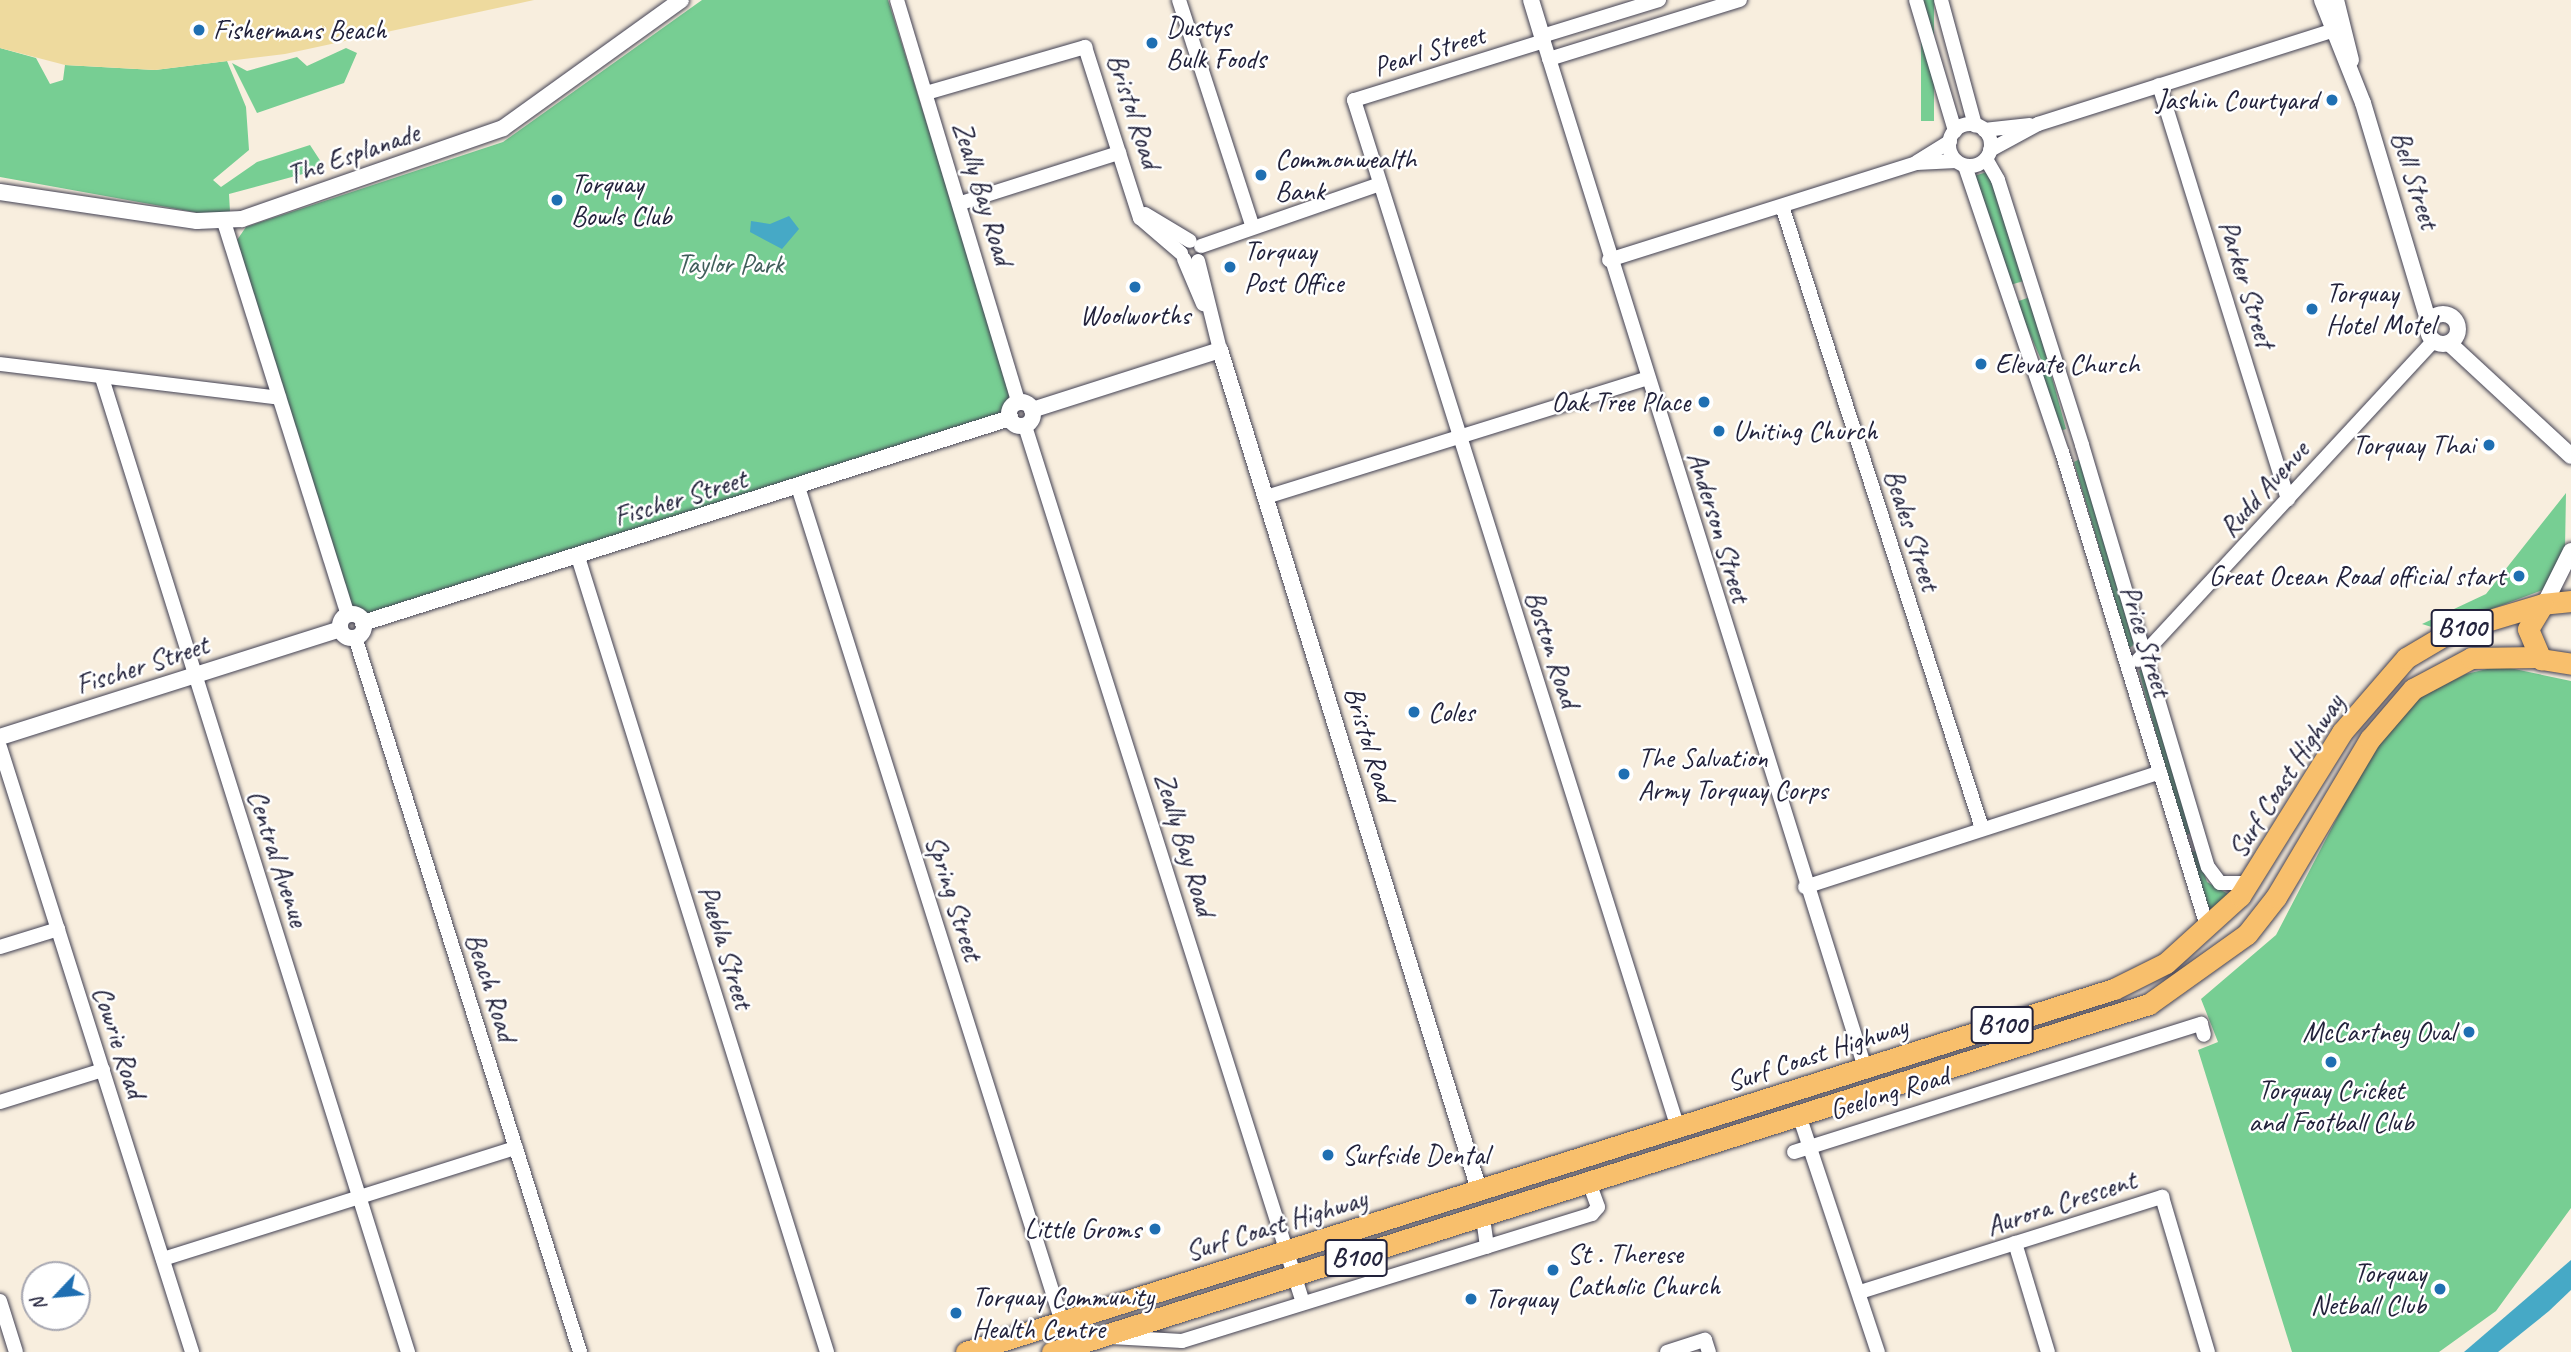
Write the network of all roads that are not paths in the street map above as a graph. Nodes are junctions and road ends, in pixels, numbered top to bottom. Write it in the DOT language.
graph roads {
  1 [pos="681,0"];
  2 [pos="897,0"];
  3 [pos="1179,0"];
  4 [pos="1531,0"];
  5 [pos="1659,0"];
  6 [pos="1916,0"];
  7 [pos="1941,0"];
  8 [pos="2322,0"];
  9 [pos="2336,0"];
  10 [pos="1730,2"];
  11 [pos="1611,15"];
  12 [pos="2338,29"];
  13 [pos="1618,38"];
  14 [pos="1543,39"];
  15 [pos="1549,59"];
  16 [pos="2159,85"];
  17 [pos="926,93"];
  18 [pos="2038,124"];
  19 [pos="1980,128"];
  20 [pos="1952,136"];
  21 [pos="1119,153"];
  22 [pos="1988,155"];
  23 [pos="1916,163"];
  24 [pos="1961,163"];
  25 [pos="1380,184"];
  26 [pos="0,192"];
  27 [pos="961,203"];
  28 [pos="1782,206"];
  29 [pos="224,222"];
  30 [pos="1252,225"];
  31 [pos="1191,252"];
  32 [pos="1609,260"];
  33 [pos="2032,286"];
  34 [pos="2008,294"];
  35 [pos="2426,297"];
  36 [pos="2449,314"];
  37 [pos="2429,323"];
  38 [pos="2441,342"];
  39 [pos="1220,350"];
  40 [pos="0,364"];
  41 [pos="102,378"];
  42 [pos="1646,379"];
  43 [pos="279,398"];
  44 [pos="1026,406"];
  45 [pos="1010,418"];
  46 [pos="1025,426"];
  47 [pos="1460,437"];
  48 [pos="2082,445"];
  49 [pos="2062,452"];
  50 [pos="2571,456"];
  51 [pos="799,490"];
  52 [pos="1266,497"];
  53 [pos="2288,499"];
  54 [pos="2571,551"];
  55 [pos="578,557"];
  56 [pos="2571,601"];
  57 [pos="2544,604"];
  58 [pos="344,622"];
  59 [pos="363,623"];
  60 [pos="355,638"];
  61 [pos="2538,657"];
  62 [pos="2144,658"];
  63 [pos="2127,664"];
  64 [pos="2571,664"];
  65 [pos="195,676"];
  66 [pos="0,737"];
  67 [pos="0,747"];
  68 [pos="2161,772"];
  69 [pos="1982,828"];
  70 [pos="2199,838"];
  71 [pos="2183,846"];
  72 [pos="2250,883"];
  73 [pos="1805,887"];
  74 [pos="58,929"];
  75 [pos="2208,929"];
  76 [pos="0,947"];
  77 [pos="2201,1024"];
  78 [pos="1864,1068"];
  79 [pos="103,1070"];
  80 [pos="1788,1092"];
  81 [pos="1874,1094"];
  82 [pos="0,1102"];
  83 [pos="1800,1118"];
  84 [pos="1678,1128"];
  85 [pos="1811,1147"];
  86 [pos="516,1148"];
  87 [pos="1794,1153"];
  88 [pos="1590,1185"];
  89 [pos="1479,1190"];
  90 [pos="360,1198"];
  91 [pos="1483,1218"];
  92 [pos="2015,1243"];
  93 [pos="1487,1247"];
  94 [pos="1287,1251"];
  95 [pos="163,1259"];
  96 [pos="1295,1277"];
  97 [pos="1860,1292"];
  98 [pos="0,1301"];
  99 [pos="1303,1303"];
  100 [pos="1062,1322"];
  101 [pos="1100,1337"];
  102 [pos="16,1352"];
  103 [pos="192,1352"];
  104 [pos="408,1352"];
  105 [pos="580,1352"];
  106 [pos="827,1352"];
  107 [pos="966,1352"];
  108 [pos="1052,1352"];
  109 [pos="1667,1352"];
  110 [pos="1709,1352"];
  111 [pos="1878,1352"];
  112 [pos="2048,1352"];
  113 [pos="2207,1352"];
  1 -- 29 [label="street, The Esplanade"];
  2 -- 17 [label="street, Zeally Bay Road"];
  3 -- 30 [label="street"];
  4 -- 14 [label="street, Anderson Street"];
  5 -- 11 [label="street"];
  6 -- 20 [label="street, Price Street"];
  7 -- 19 [label="street, Price Street"];
  8 -- 12 [label="street, Bell Street"];
  9 -- 12 [label="street, Bell Street"];
  10 -- 13 [label="street"];
  11 -- 13 [label="street"];
  11 -- 14 [label="street"];
  12 -- 16 [label="street"];
  12 -- 35 [label="street, Bell Street"];
  13 -- 15 [label="street"];
  14 -- 15 [label="street, Anderson Street"];
  14 -- 25 [label="street, Pearl Street"];
  15 -- 32 [label="street, Anderson Street"];
  16 -- 18 [label="street"];
  16 -- 53 [label="street, Parker Street"];
  17 -- 21 [label="street, Bristol Road"];
  17 -- 27 [label="street, Zeally Bay Road"];
  18 -- 19 [label="street"];
  18 -- 22 [label="street"];
  19 -- 20 [label="street"];
  19 -- 22 [label="street, Price Street"];
  20 -- 23 [label="street"];
  20 -- 24 [label="street, Price Street"];
  21 -- 27 [label="street"];
  21 -- 31 [label="street, Bristol Road"];
  22 -- 24 [label="street"];
  22 -- 33 [label="street, Price Street"];
  23 -- 24 [label="street"];
  23 -- 28 [label="street"];
  24 -- 34 [label="street, Price Street"];
  25 -- 30 [label="street"];
  25 -- 47 [label="street, Boston Road"];
  26 -- 29 [label="street, The Esplanade"];
  27 -- 44 [label="street, Zeally Bay Road"];
  28 -- 32 [label="street"];
  28 -- 69 [label="street, Beales Street"];
  29 -- 43 [label="street"];
  30 -- 31 [label="street"];
  31 -- 39 [label="street, Bristol Road"];
  32 -- 42 [label="street, Anderson Street"];
  33 -- 34 [label="street"];
  33 -- 48 [label="street, Price Street"];
  34 -- 49 [label="street, Price Street"];
  35 -- 36 [label="street"];
  35 -- 37 [label="street, Bell Street"];
  36 -- 37 [label="street"];
  36 -- 38 [label="street"];
  37 -- 38 [label="street, Bell Street"];
  38 -- 50 [label="street"];
  38 -- 53 [label="street, Rudd Avenue"];
  39 -- 44 [label="street"];
  39 -- 52 [label="street, Bristol Road"];
  40 -- 41 [label="street"];
  41 -- 43 [label="street"];
  41 -- 65 [label="street, Central Avenue"];
  42 -- 47 [label="street"];
  42 -- 73 [label="street, Anderson Street"];
  43 -- 58 [label="street"];
  44 -- 45 [label="street"];
  44 -- 46 [label="street"];
  45 -- 46 [label="street"];
  45 -- 51 [label="street, Fischer Street"];
  46 -- 94 [label="street, Zeally Bay Road"];
  47 -- 52 [label="street"];
  47 -- 84 [label="street, Boston Road"];
  48 -- 49 [label="street"];
  48 -- 62 [label="street, Price Street"];
  49 -- 63 [label="street, Price Street"];
  51 -- 55 [label="street, Fischer Street"];
  51 -- 100 [label="street, Spring Street"];
  52 -- 89 [label="street, Bristol Road"];
  53 -- 62 [label="street, Rudd Avenue"];
  54 -- 57 [label="street"];
  55 -- 59 [label="street, Fischer Street"];
  55 -- 106 [label="street, Puebla Street"];
  56 -- 57 [label="main road, B100"];
  57 -- 61 [label="main road, B100"];
  57 -- 72 [label="main road, Surf Coast Highway / B100"];
  58 -- 59 [label="street"];
  58 -- 60 [label="street"];
  58 -- 65 [label="street, Fischer Street"];
  59 -- 60 [label="street"];
  60 -- 86 [label="street, Beach Road"];
  61 -- 64 [label="main road, B100"];
  61 -- 81 [label="main road, Surf Coast Highway / B100"];
  62 -- 63 [label="street, Rudd Avenue"];
  62 -- 70 [label="street, Price Street"];
  63 -- 68 [label="street, Price Street"];
  65 -- 66 [label="street, Fischer Street"];
  65 -- 90 [label="street, Central Avenue"];
  67 -- 74 [label="street, Cowrie Road"];
  68 -- 69 [label="street"];
  68 -- 71 [label="street, Price Street"];
  69 -- 73 [label="street"];
  70 -- 71 [label="street"];
  70 -- 72 [label="street, Price Street"];
  71 -- 75 [label="street, Price Street"];
  72 -- 75 [label="main road, Surf Coast Highway / B100"];
  73 -- 78 [label="street, Anderson Street"];
  74 -- 76 [label="street"];
  74 -- 79 [label="street, Cowrie Road"];
  75 -- 78 [label="main road, Surf Coast Highway / B100"];
  77 -- 85 [label="street, Geelong Road"];
  78 -- 80 [label="main road, Surf Coast Highway / B100"];
  78 -- 81 [label="main road"];
  79 -- 82 [label="street"];
  79 -- 95 [label="street, Cowrie Road"];
  80 -- 83 [label="main road"];
  80 -- 84 [label="main road, Surf Coast Highway / B100"];
  81 -- 83 [label="main road, Surf Coast Highway / B100"];
  83 -- 85 [label="street"];
  83 -- 88 [label="main road, Surf Coast Highway / B100"];
  84 -- 89 [label="main road, Surf Coast Highway / B100"];
  85 -- 87 [label="street, Geelong Road"];
  85 -- 97 [label="street"];
  86 -- 90 [label="street"];
  86 -- 105 [label="street, Beach Road"];
  88 -- 91 [label="main road, Surf Coast Highway / B100"];
  88 -- 93 [label="street"];
  89 -- 91 [label="main road"];
  89 -- 94 [label="main road, Surf Coast Highway / B100"];
  90 -- 95 [label="street"];
  90 -- 104 [label="street, Central Avenue"];
  91 -- 93 [label="street"];
  91 -- 96 [label="main road, Surf Coast Highway / B100"];
  92 -- 97 [label="street, Aurora Crescent"];
  92 -- 112 [label="street"];
  92 -- 113 [label="street, Aurora Crescent"];
  93 -- 99 [label="street"];
  94 -- 96 [label="street, Zeally Bay Road"];
  94 -- 100 [label="main road, Surf Coast Highway / B100"];
  95 -- 103 [label="street, Cowrie Road"];
  96 -- 99 [label="street"];
  96 -- 101 [label="main road, Surf Coast Highway / B100"];
  97 -- 111 [label="street"];
  98 -- 102 [label="street"];
  99 -- 101 [label="street"];
  100 -- 107 [label="main road, Surf Coast Highway / B100"];
  101 -- 108 [label="main road, Surf Coast Highway / B100"];
  109 -- 110 [label="street"];
}
